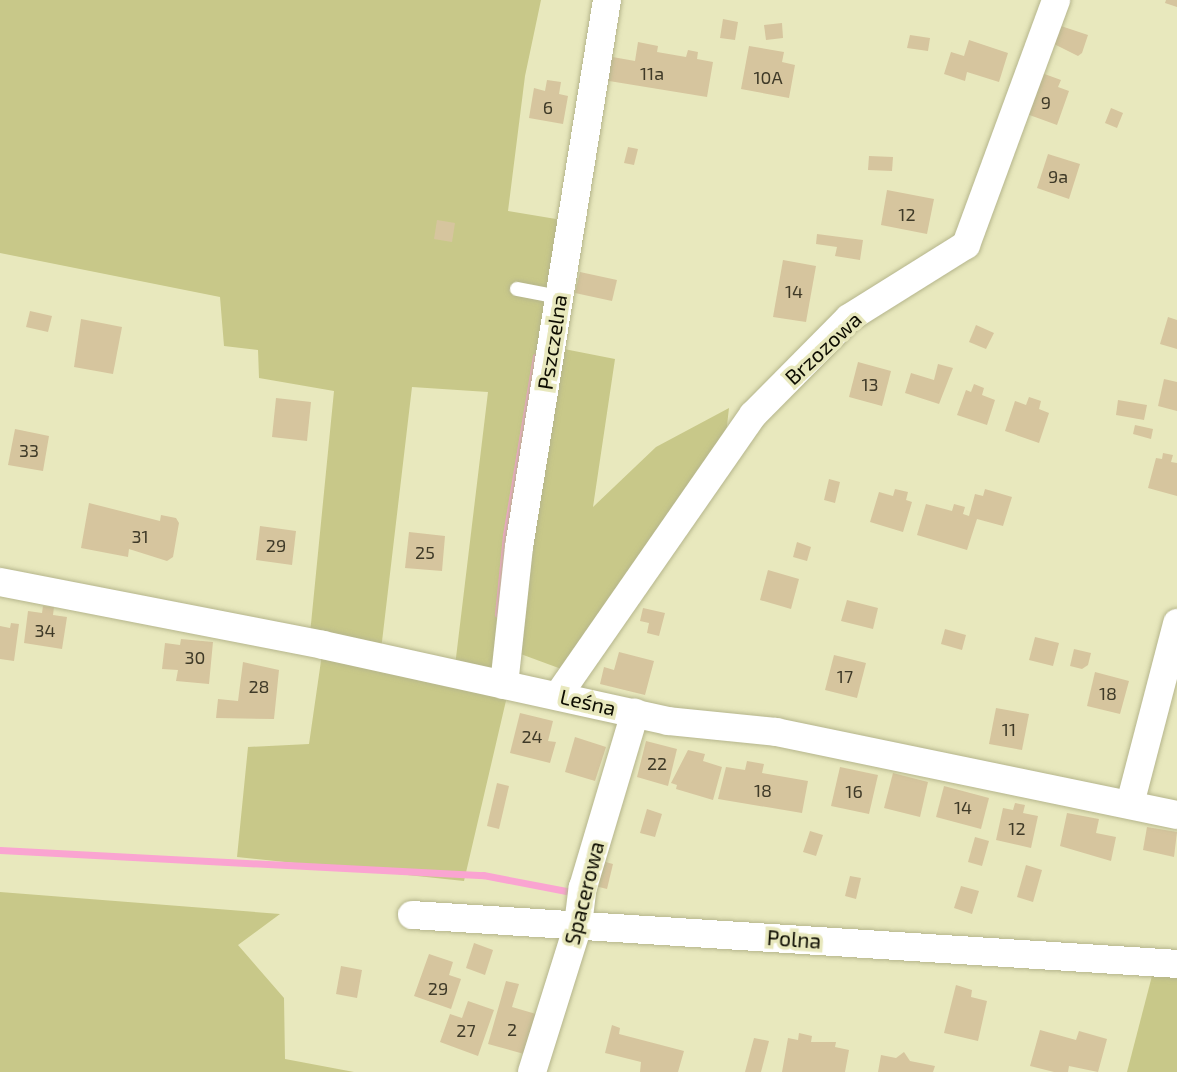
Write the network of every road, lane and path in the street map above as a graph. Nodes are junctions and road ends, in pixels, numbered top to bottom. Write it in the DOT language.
graph roads {
  1 [pos="607,0"];
  2 [pos="1056,0"];
  3 [pos="517,289"];
  4 [pos="559,298"];
  5 [pos="0,582"];
  6 [pos="1177,623"];
  7 [pos="504,685"];
  8 [pos="559,694"];
  9 [pos="635,713"];
  10 [pos="1130,804"];
  11 [pos="1177,815"];
  12 [pos="412,915"];
  13 [pos="578,925"];
  14 [pos="1177,964"];
  15 [pos="532,1072"];
  1 -- 4 [label="street, Pszczelna"];
  2 -- 8 [label="street, Brzozowa"];
  3 -- 4 [label="lane"];
  4 -- 7 [label="street, Pszczelna"];
  5 -- 7 [label="street, Leśna"];
  6 -- 10 [label="street"];
  7 -- 8 [label="street, Leśna"];
  8 -- 9 [label="street, Leśna"];
  9 -- 10 [label="street, Leśna"];
  9 -- 13 [label="street, Spacerowa"];
  10 -- 11 [label="street, Leśna"];
  12 -- 13 [label="street, Polna"];
  13 -- 14 [label="street, Polna"];
  13 -- 15 [label="street, Spacerowa"];
}
